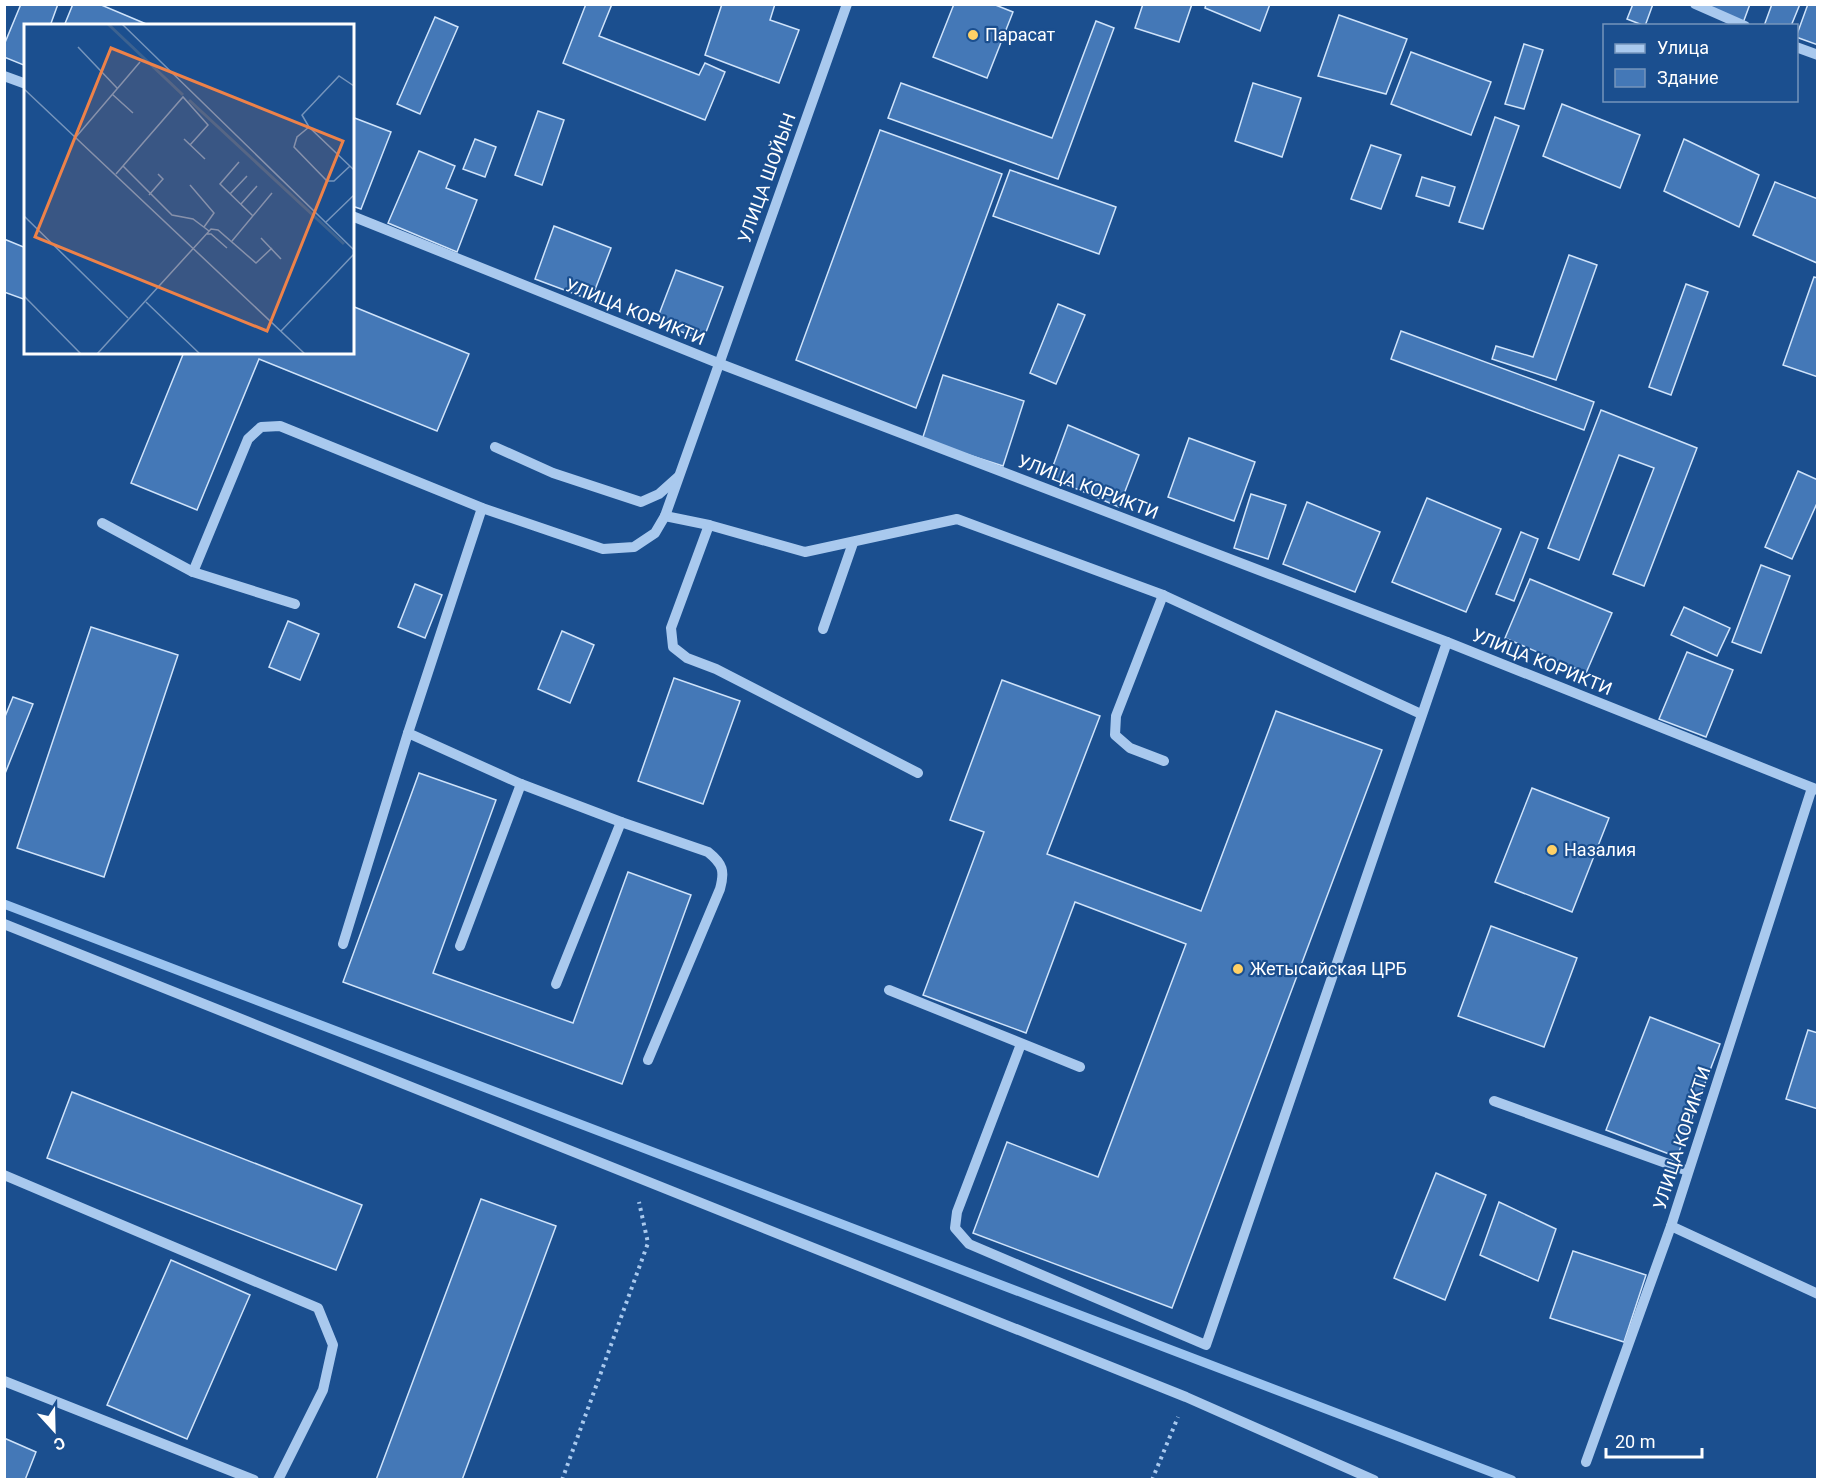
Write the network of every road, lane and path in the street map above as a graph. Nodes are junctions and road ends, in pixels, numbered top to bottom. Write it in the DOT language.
graph roads {
  1 [pos="847,4"];
  2 [pos="1695,4"];
  3 [pos="1740,24"];
  4 [pos="1798,47"];
  5 [pos="1818,55"];
  6 [pos="4,76"];
  7 [pos="24,83"];
  8 [pos="354,217"];
  9 [pos="718,363"];
  10 [pos="495,447"];
  11 [pos="678,477"];
  12 [pos="482,508"];
  13 [pos="665,516"];
  14 [pos="102,523"];
  15 [pos="709,525"];
  16 [pos="853,543"];
  17 [pos="193,572"];
  18 [pos="1163,595"];
  19 [pos="294,604"];
  20 [pos="823,629"];
  21 [pos="1447,642"];
  22 [pos="1421,714"];
  23 [pos="408,733"];
  24 [pos="1164,761"];
  25 [pos="918,773"];
  26 [pos="521,784"];
  27 [pos="1815,789"];
  28 [pos="621,822"];
  29 [pos="4,924"];
  30 [pos="343,944"];
  31 [pos="460,946"];
  32 [pos="556,984"];
  33 [pos="889,990"];
  34 [pos="1022,1044"];
  35 [pos="648,1060"];
  36 [pos="1080,1067"];
  37 [pos="1494,1101"];
  38 [pos="1688,1170"];
  39 [pos="4,1175"];
  40 [pos="633,1175"];
  41 [pos="1671,1226"];
  42 [pos="1818,1294"];
  43 [pos="4,1381"];
  44 [pos="1186,1396"];
  45 [pos="1586,1462"];
  46 [pos="254,1479"];
  47 [pos="278,1479"];
  48 [pos="562,1479"];
  49 [pos="1152,1479"];
  50 [pos="1374,1479"];
  1 -- 9 [label="street, УЛИЦА ШОЙЫН"];
  2 -- 3 [label="street"];
  4 -- 5 [label="street"];
  6 -- 7 [label="street"];
  8 -- 9 [label="street, УЛИЦА КОРИКТИ"];
  9 -- 11 [label="street, УЛИЦА ШОЙЫН"];
  9 -- 21 [label="street, УЛИЦА КОРИКТИ"];
  10 -- 11 [label="street"];
  11 -- 13 [label="street, УЛИЦА ШОЙЫН"];
  12 -- 13 [label="street"];
  12 -- 17 [label="street"];
  12 -- 23 [label="street"];
  13 -- 15 [label="street"];
  14 -- 17 [label="street"];
  15 -- 16 [label="street"];
  15 -- 25 [label="street"];
  16 -- 18 [label="street"];
  16 -- 20 [label="street"];
  17 -- 19 [label="street"];
  18 -- 22 [label="street"];
  18 -- 24 [label="street"];
  21 -- 22 [label="street"];
  21 -- 27 [label="street, УЛИЦА КОРИКТИ"];
  22 -- 34 [label="street"];
  23 -- 26 [label="street"];
  23 -- 30 [label="street"];
  26 -- 28 [label="street"];
  26 -- 31 [label="street"];
  27 -- 38 [label="street, УЛИЦА КОРИКТИ"];
  28 -- 32 [label="street"];
  28 -- 35 [label="street"];
  29 -- 40 [label="street"];
  33 -- 34 [label="street"];
  34 -- 36 [label="street"];
  37 -- 38 [label="street"];
  38 -- 41 [label="street, УЛИЦА КОРИКТИ"];
  39 -- 47 [label="street"];
  40 -- 44 [label="street"];
  40 -- 48 [label="path"];
  41 -- 42 [label="street"];
  41 -- 45 [label="street, УЛИЦА КОРИКТИ"];
  43 -- 46 [label="street"];
  44 -- 49 [label="path"];
  44 -- 50 [label="street"];
}
